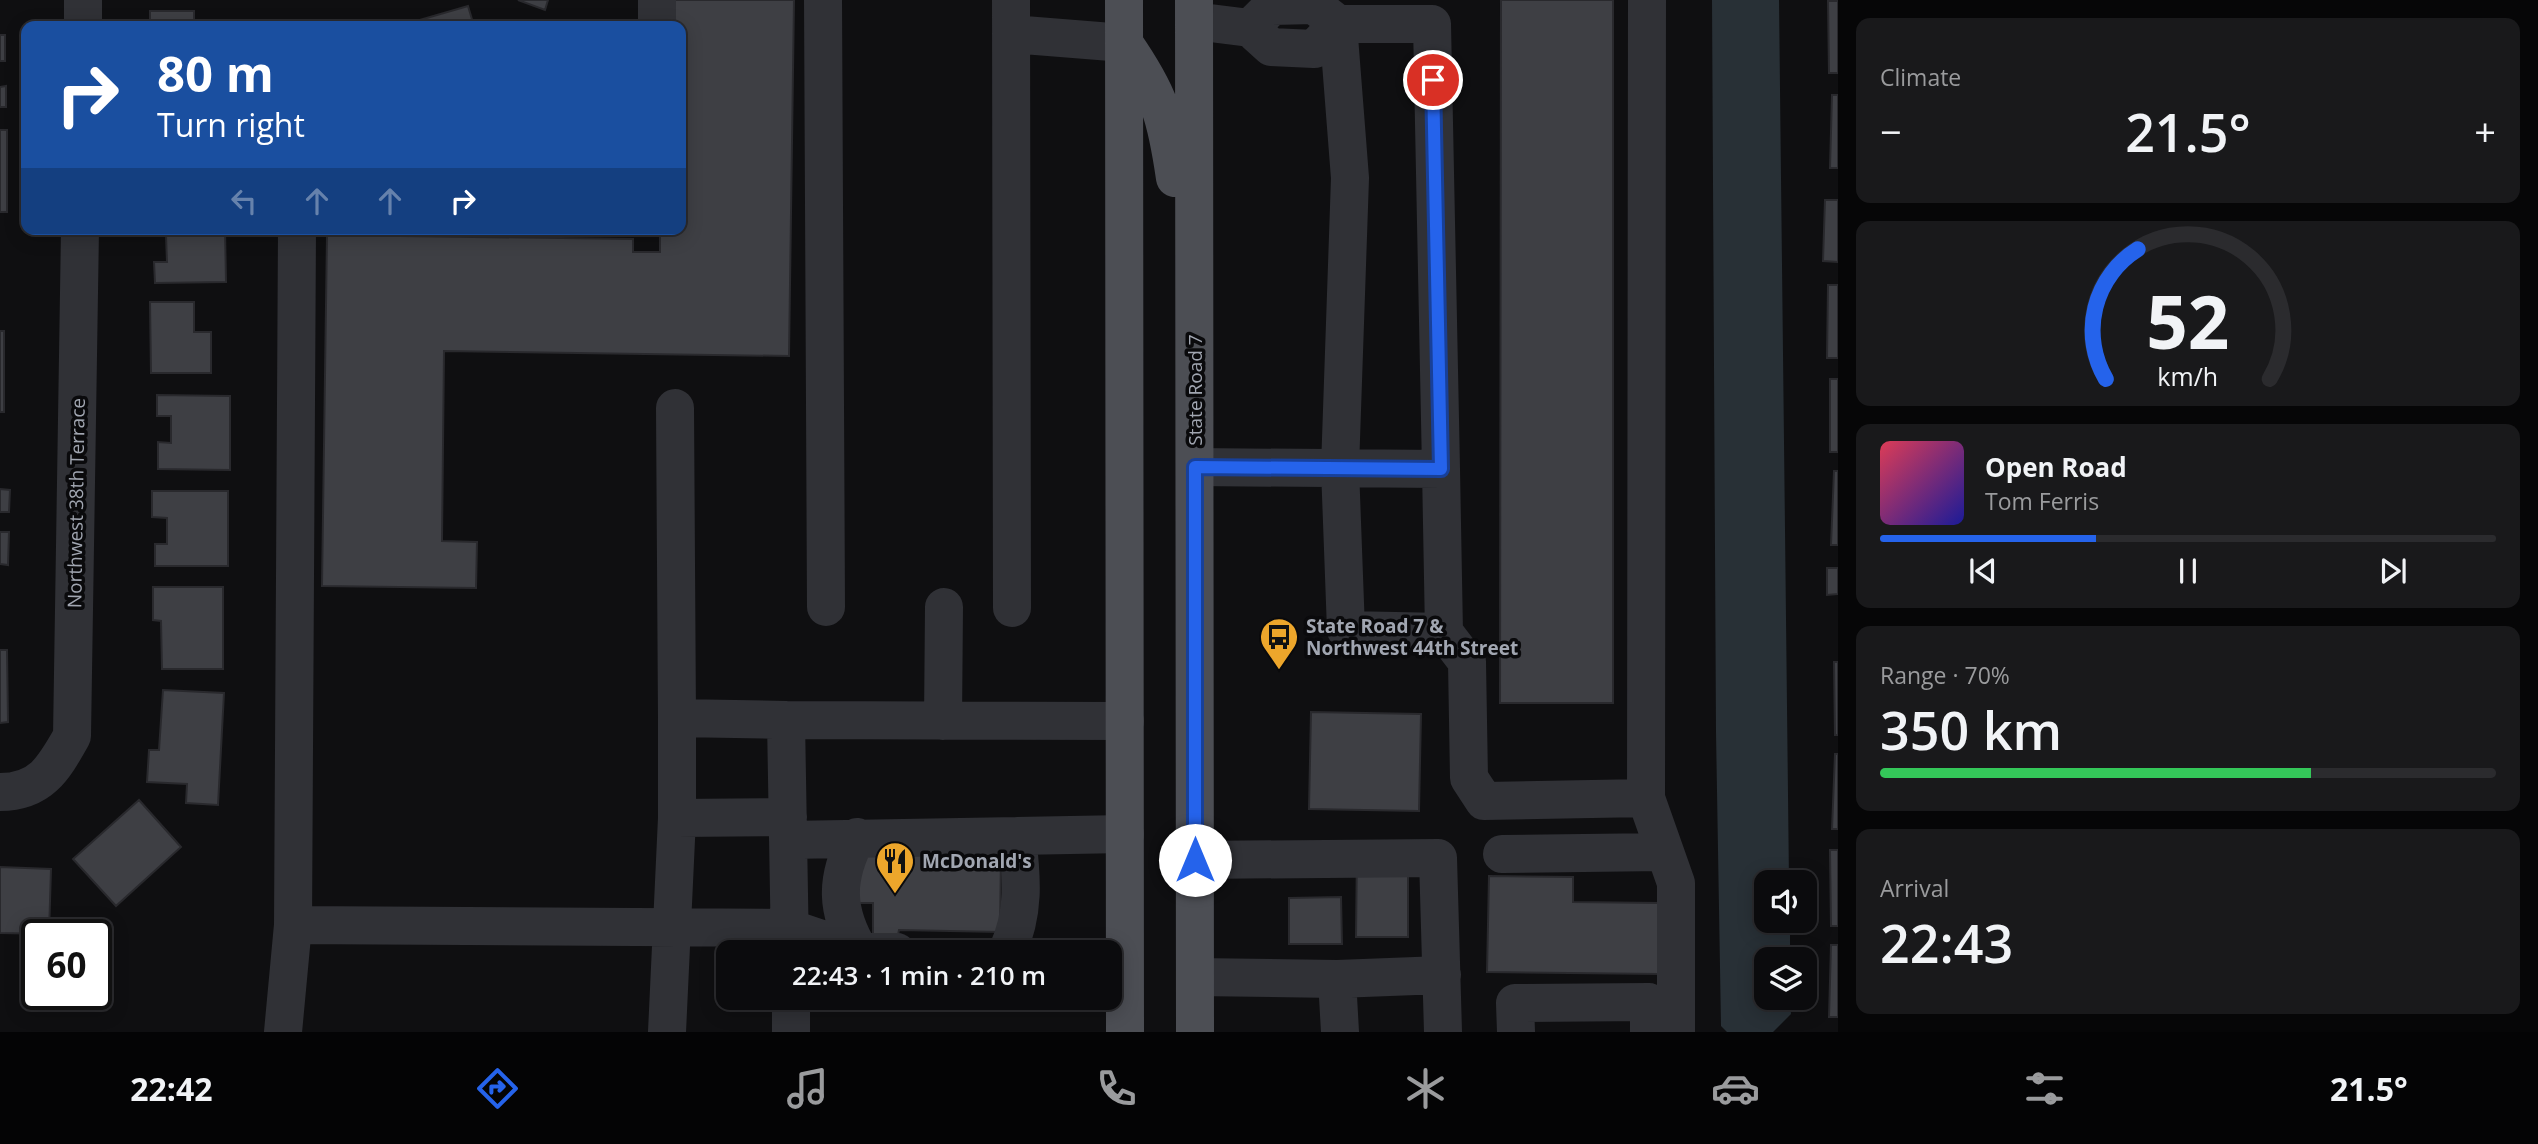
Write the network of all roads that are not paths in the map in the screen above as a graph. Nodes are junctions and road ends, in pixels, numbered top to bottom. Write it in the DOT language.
graph roads {
  1 [pos="83,0"];
  2 [pos="657,0"];
  3 [pos="824,0"];
  4 [pos="1124,0"];
  5 [pos="1647,0"];
  6 [pos="1187,7"];
  7 [pos="1338,12"];
  8 [pos="1432,12"];
  9 [pos="1011,17"];
  10 [pos="83,21"];
  11 [pos="657,21"];
  12 [pos="1124,43"];
  13 [pos="80,235"];
  14 [pos="296,235"];
  15 [pos="1195,319"];
  16 [pos="675,408"];
  17 [pos="1195,467"];
  18 [pos="1340,468"];
  19 [pos="1441,469"];
  20 [pos="826,607"];
  21 [pos="944,607"];
  22 [pos="1012,608"];
  23 [pos="1444,632"];
  24 [pos="677,718"];
  25 [pos="786,720"];
  26 [pos="943,721"];
  27 [pos="1125,721"];
  28 [pos="0,792"];
  29 [pos="1646,798"];
  30 [pos="677,818"];
  31 [pos="788,829"];
  32 [pos="1125,834"];
  33 [pos="857,836"];
  34 [pos="1017,836"];
  35 [pos="1663,852"];
  36 [pos="1502,854"];
  37 [pos="1195,860"];
  38 [pos="293,925"];
  39 [pos="671,927"];
  40 [pos="790,940"];
  41 [pos="853,940"];
  42 [pos="1013,940"];
  43 [pos="1118,940"];
  44 [pos="1441,975"];
  45 [pos="1195,977"];
  46 [pos="1337,979"];
  47 [pos="1122,1003"];
  48 [pos="791,1010"];
  49 [pos="283,1032"];
  50 [pos="667,1032"];
  51 [pos="791,1032"];
  52 [pos="1125,1032"];
  53 [pos="1195,1032"];
  54 [pos="1340,1032"];
  55 [pos="1443,1032"];
  56 [pos="1516,1032"];
  57 [pos="1649,1032"];
  58 [pos="1676,1032"];
  1 -- 10 [label="street"];
  2 -- 11 [label="street"];
  3 -- 20 [label="street"];
  4 -- 12 [label="main road"];
  5 -- 29 [label="street"];
  6 -- 7 [label="street"];
  6 -- 15 [label="main road, State Road 7"];
  7 -- 8 [label="street"];
  7 -- 18 [label="street"];
  8 -- 19 [label="street"];
  9 -- 12 [label="street"];
  9 -- 22 [label="street"];
  12 -- 15 [label="main road"];
  12 -- 27 [label="main road"];
  13 -- 28 [label="street, Northwest 38th Terrace"];
  14 -- 38 [label="street"];
  15 -- 17 [label="main road, State Road 7"];
  16 -- 24 [label="street"];
  17 -- 18 [label="street"];
  17 -- 37 [label="main road, State Road 7"];
  18 -- 19 [label="street"];
  18 -- 23 [label="street"];
  19 -- 23 [label="street"];
  21 -- 26 [label="street"];
  23 -- 29 [label="street"];
  24 -- 25 [label="street"];
  24 -- 30 [label="street"];
  25 -- 26 [label="street"];
  25 -- 31 [label="street"];
  26 -- 27 [label="street"];
  27 -- 32 [label="main road"];
  29 -- 35 [label="street"];
  30 -- 31 [label="street"];
  30 -- 39 [label="street"];
  31 -- 33 [label="street"];
  31 -- 40 [label="street"];
  32 -- 34 [label="street"];
  32 -- 43 [label="main road"];
  33 -- 34 [label="street"];
  33 -- 41 [label="street"];
  34 -- 42 [label="street"];
  35 -- 36 [label="street"];
  35 -- 58 [label="street"];
  37 -- 44 [label="street"];
  37 -- 45 [label="main road, State Road 7"];
  38 -- 39 [label="street"];
  38 -- 49 [label="street"];
  39 -- 40 [label="street"];
  39 -- 50 [label="street"];
  44 -- 46 [label="street"];
  44 -- 55 [label="street"];
  45 -- 46 [label="street"];
  45 -- 53 [label="main road, State Road 7"];
  46 -- 54 [label="street"];
  47 -- 52 [label="main road"];
  48 -- 51 [label="street"];
  56 -- 57 [label="street"];
}
